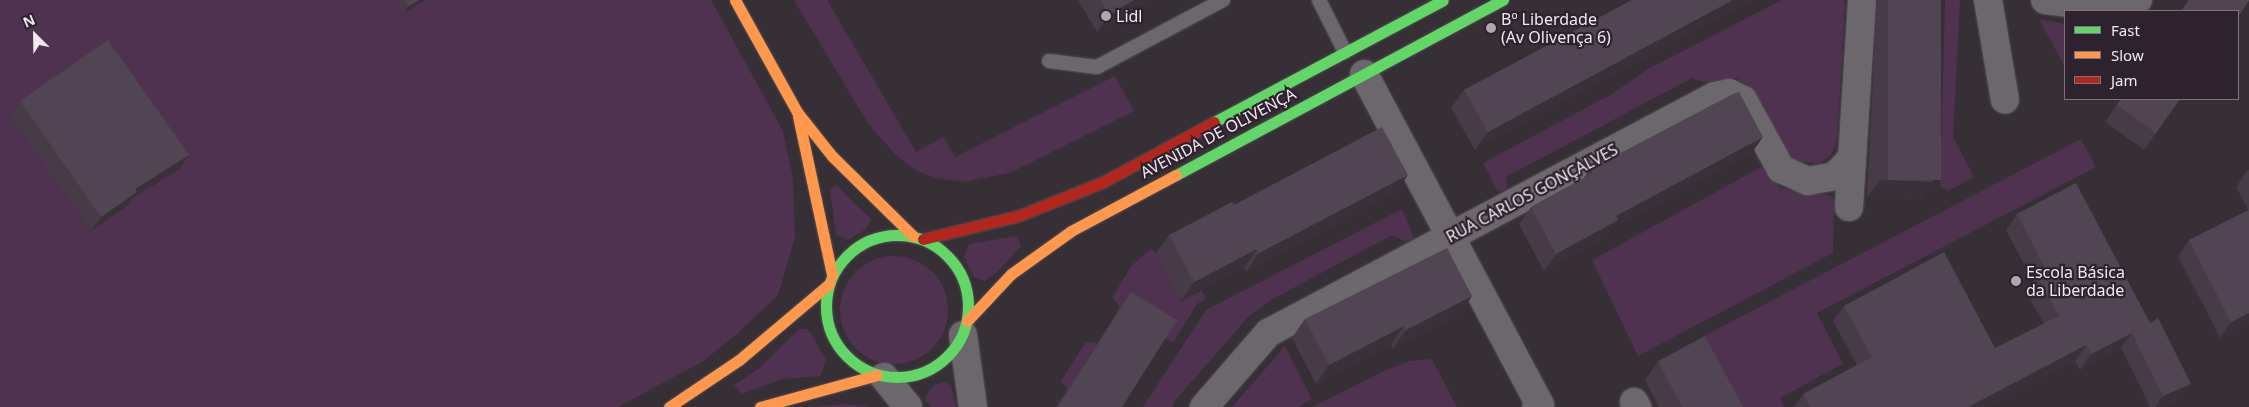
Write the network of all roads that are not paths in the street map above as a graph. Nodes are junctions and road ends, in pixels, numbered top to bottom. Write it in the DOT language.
graph roads {
  1 [pos="735,0"];
  2 [pos="1224,0"];
  3 [pos="1319,0"];
  4 [pos="1443,0"];
  5 [pos="1503,0"];
  6 [pos="1862,0"];
  7 [pos="1988,0"];
  8 [pos="2045,0"];
  9 [pos="2138,0"];
  10 [pos="1345,52"];
  11 [pos="1049,61"];
  12 [pos="1364,74"];
  13 [pos="2005,100"];
  14 [pos="798,112"];
  15 [pos="1852,159"];
  16 [pos="1849,206"];
  17 [pos="1449,236"];
  18 [pos="918,237"];
  19 [pos="830,279"];
  20 [pos="965,328"];
  21 [pos="880,376"];
  22 [pos="1538,406"];
  23 [pos="669,407"];
  24 [pos="760,407"];
  25 [pos="908,407"];
  26 [pos="973,407"];
  27 [pos="1204,407"];
  1 -- 14 [label="main road"];
  2 -- 11 [label="lane"];
  3 -- 10 [label="lane"];
  4 -- 10 [label="main road, AVENIDA DE OLIVENÇA"];
  5 -- 12 [label="main road, AVENIDA DE OLIVENÇA"];
  6 -- 15 [label="street"];
  7 -- 13 [label="street"];
  8 -- 9 [label="street"];
  10 -- 18 [label="main road, AVENIDA DE OLIVENÇA"];
  12 -- 17 [label="street"];
  12 -- 20 [label="main road, AVENIDA DE OLIVENÇA"];
  14 -- 18 [label="main road"];
  14 -- 19 [label="main road"];
  15 -- 16 [label="street"];
  15 -- 17 [label="street, RUA CARLOS GONÇALVES"];
  17 -- 22 [label="street"];
  17 -- 27 [label="street, RUA CARLOS GONÇALVES"];
  18 -- 19 [label="main road"];
  18 -- 20 [label="main road"];
  19 -- 21 [label="main road"];
  19 -- 23 [label="main road"];
  20 -- 21 [label="main road"];
  20 -- 26 [label="street"];
  21 -- 24 [label="main road"];
  21 -- 25 [label="street"];
}
